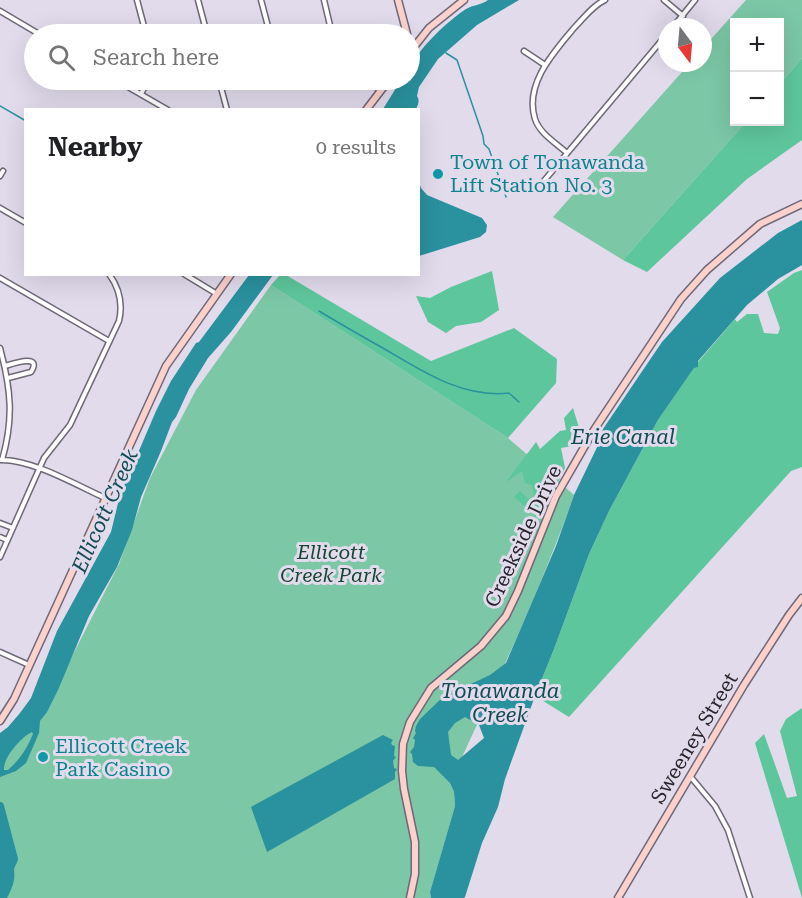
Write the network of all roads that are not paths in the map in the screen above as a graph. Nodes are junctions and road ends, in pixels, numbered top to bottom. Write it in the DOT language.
graph roads {
  1 [pos="137,0"];
  2 [pos="198,0"];
  3 [pos="261,0"];
  4 [pos="324,0"];
  5 [pos="398,0"];
  6 [pos="464,0"];
  7 [pos="605,0"];
  8 [pos="664,0"];
  9 [pos="695,0"];
  10 [pos="0,12"];
  11 [pos="683,16"];
  12 [pos="143,24"];
  13 [pos="204,24"];
  14 [pos="267,24"];
  15 [pos="330,24"];
  16 [pos="404,24"];
  17 [pos="24,26"];
  18 [pos="420,37"];
  19 [pos="658,45"];
  20 [pos="524,51"];
  21 [pos="545,65"];
  22 [pos="134,90"];
  23 [pos="143,90"];
  24 [pos="221,90"];
  25 [pos="381,91"];
  26 [pos="141,94"];
  27 [pos="165,108"];
  28 [pos="226,108"];
  29 [pos="368,108"];
  30 [pos="567,153"];
  31 [pos="3,171"];
  32 [pos="0,176"];
  33 [pos="543,182"];
  34 [pos="802,204"];
  35 [pos="0,208"];
  36 [pos="24,222"];
  37 [pos="111,276"];
  38 [pos="187,276"];
  39 [pos="230,276"];
  40 [pos="0,278"];
  41 [pos="217,294"];
  42 [pos="109,341"];
  43 [pos="0,348"];
  44 [pos="5,366"];
  45 [pos="8,378"];
  46 [pos="1,460"];
  47 [pos="40,468"];
  48 [pos="105,498"];
  49 [pos="0,523"];
  50 [pos="13,528"];
  51 [pos="0,537"];
  52 [pos="8,540"];
  53 [pos="0,556"];
  54 [pos="802,598"];
  55 [pos="0,651"];
  56 [pos="30,665"];
  57 [pos="0,721"];
  58 [pos="690,775"];
  59 [pos="410,898"];
  60 [pos="618,898"];
  61 [pos="750,898"];
  1 -- 12 [label="street"];
  2 -- 13 [label="street"];
  3 -- 14 [label="street"];
  4 -- 15 [label="street"];
  5 -- 16 [label="street"];
  6 -- 18 [label="street"];
  7 -- 21 [label="street"];
  8 -- 11 [label="street"];
  9 -- 11 [label="street"];
  10 -- 17 [label="street"];
  19 -- 30 [label="street"];
  20 -- 21 [label="street"];
  21 -- 30 [label="street"];
  22 -- 26 [label="street"];
  23 -- 26 [label="street"];
  24 -- 28 [label="street"];
  25 -- 29 [label="street"];
  26 -- 27 [label="street"];
  30 -- 33 [label="street"];
  31 -- 32 [label="street"];
  34 -- 59 [label="street, Creekside Drive"];
  35 -- 36 [label="street"];
  37 -- 42 [label="street"];
  38 -- 41 [label="street"];
  39 -- 41 [label="street"];
  40 -- 42 [label="street"];
  41 -- 48 [label="street"];
  42 -- 47 [label="street"];
  43 -- 44 [label="street"];
  44 -- 45 [label="street"];
  44 -- 45 [label="street"];
  45 -- 46 [label="street"];
  46 -- 47 [label="street"];
  47 -- 48 [label="street"];
  47 -- 50 [label="street"];
  48 -- 56 [label="street"];
  49 -- 50 [label="street"];
  50 -- 52 [label="street"];
  51 -- 52 [label="street"];
  52 -- 53 [label="street"];
  54 -- 58 [label="street, Sweeney Street"];
  55 -- 56 [label="street"];
  56 -- 57 [label="street"];
  58 -- 60 [label="street, Sweeney Street"];
  58 -- 61 [label="street"];
}
